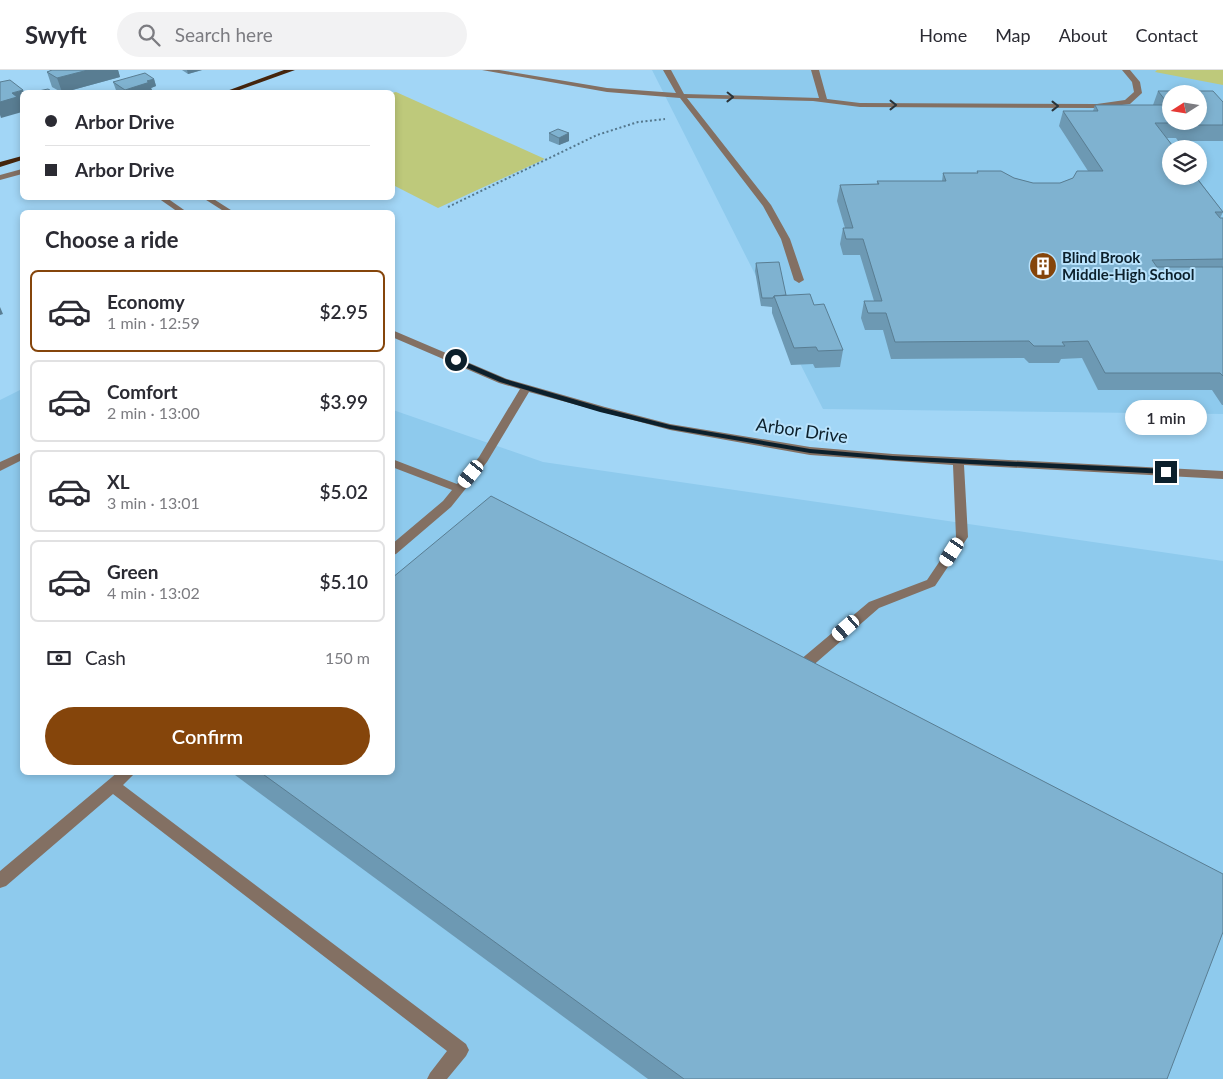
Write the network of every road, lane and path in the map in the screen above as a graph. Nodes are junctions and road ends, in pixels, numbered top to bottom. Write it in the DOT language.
graph roads {
  1 [pos="291,70"];
  2 [pos="486,70"];
  3 [pos="667,70"];
  4 [pos="815,70"];
  5 [pos="1126,70"];
  6 [pos="234,90"];
  7 [pos="682,96"];
  8 [pos="824,101"];
  9 [pos="695,115"];
  10 [pos="20,159"];
  11 [pos="0,165"];
  12 [pos="20,172"];
  13 [pos="0,178"];
  14 [pos="165,200"];
  15 [pos="210,200"];
  16 [pos="448,207"];
  17 [pos="180,210"];
  18 [pos="227,210"];
  19 [pos="799,280"];
  20 [pos="395,333"];
  21 [pos="526,388"];
  22 [pos="20,457"];
  23 [pos="958,461"];
  24 [pos="395,464"];
  25 [pos="0,467"];
  26 [pos="1223,475"];
  27 [pos="459,489"];
  28 [pos="395,548"];
  29 [pos="805,664"];
  30 [pos="126,775"];
  31 [pos="113,786"];
  32 [pos="0,880"];
  33 [pos="436,1079"];
  1 -- 6 [label="main road"];
  2 -- 7 [label="street"];
  3 -- 7 [label="street"];
  4 -- 8 [label="street"];
  8 -- 5 [label="street, one-way"];
  7 -- 8 [label="street, one-way"];
  7 -- 9 [label="street"];
  9 -- 16 [label="path"];
  9 -- 19 [label="street"];
  10 -- 11 [label="main road"];
  12 -- 13 [label="street"];
  14 -- 17 [label="street"];
  15 -- 18 [label="street"];
  20 -- 21 [label="street, Arbor Drive"];
  21 -- 23 [label="street, Arbor Drive"];
  21 -- 27 [label="street"];
  22 -- 25 [label="street"];
  23 -- 26 [label="street, Arbor Drive"];
  23 -- 29 [label="street"];
  24 -- 27 [label="street"];
  27 -- 28 [label="street"];
  30 -- 31 [label="street"];
  31 -- 32 [label="street"];
  31 -- 33 [label="street"];
}
